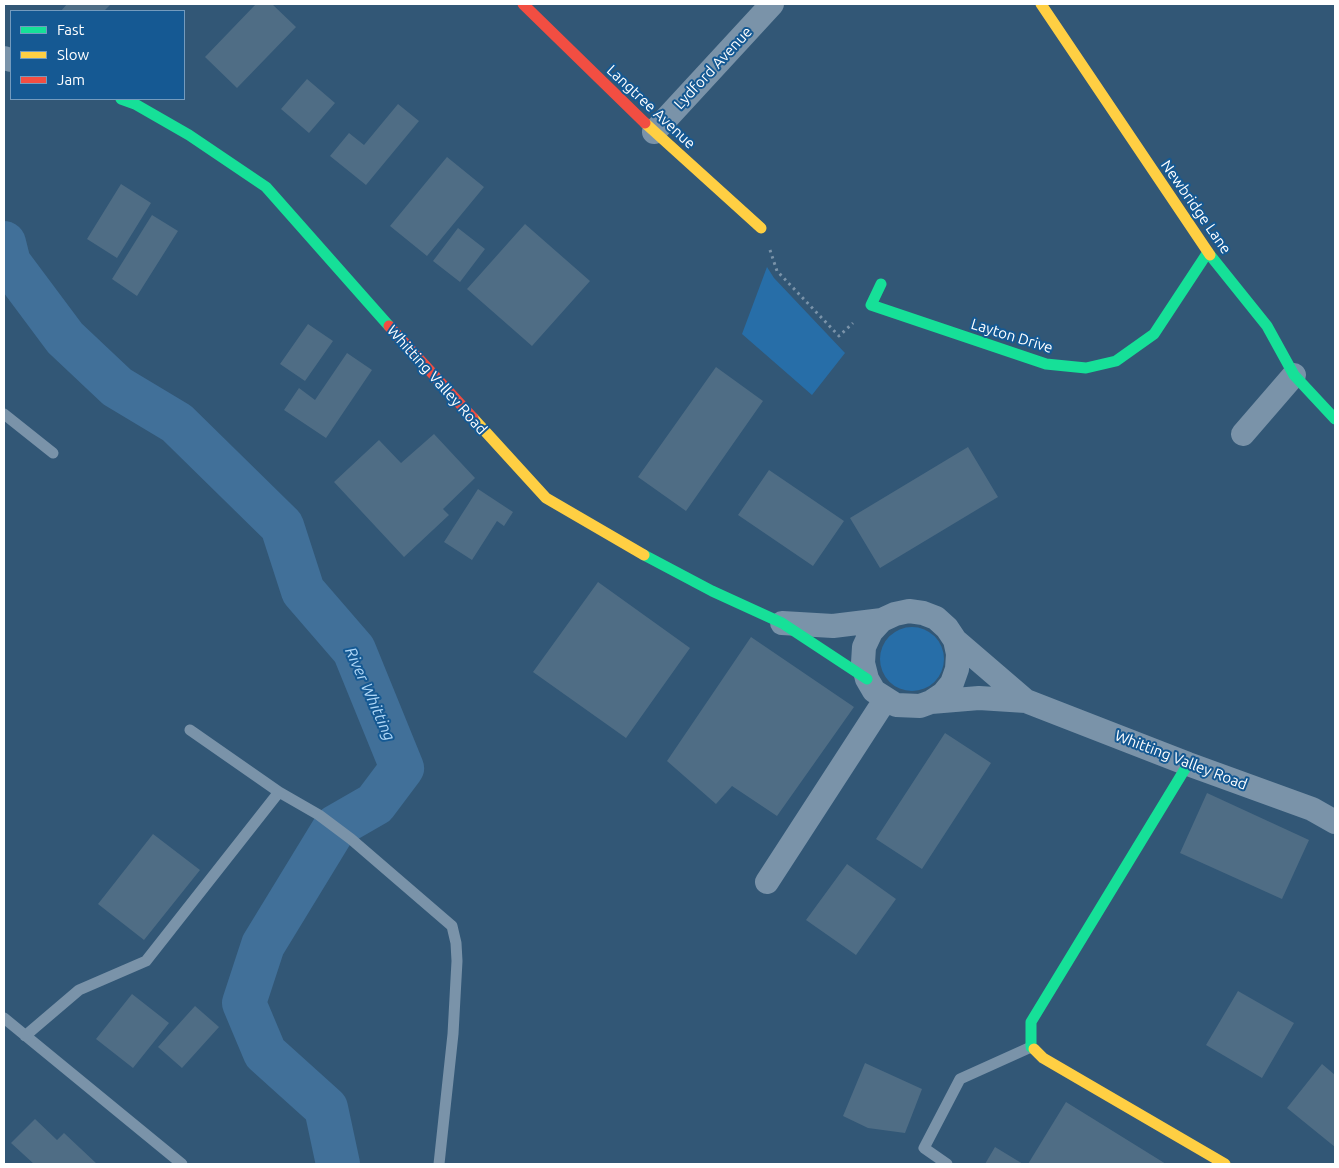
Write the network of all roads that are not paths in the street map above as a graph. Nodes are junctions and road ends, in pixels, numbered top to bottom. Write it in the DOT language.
graph roads {
  1 [pos="523,4"];
  2 [pos="772,4"];
  3 [pos="1041,4"];
  4 [pos="123,100"];
  5 [pos="654,132"];
  6 [pos="762,228"];
  7 [pos="1208,252"];
  8 [pos="880,284"];
  9 [pos="1294,376"];
  10 [pos="4,414"];
  11 [pos="1335,419"];
  12 [pos="1243,434"];
  13 [pos="52,453"];
  14 [pos="882,620"];
  15 [pos="782,623"];
  16 [pos="955,640"];
  17 [pos="867,679"];
  18 [pos="885,700"];
  19 [pos="1026,701"];
  20 [pos="931,702"];
  21 [pos="190,730"];
  22 [pos="1188,764"];
  23 [pos="279,792"];
  24 [pos="1335,822"];
  25 [pos="767,882"];
  26 [pos="4,1018"];
  27 [pos="25,1036"];
  28 [pos="1030,1047"];
  29 [pos="182,1164"];
  30 [pos="439,1164"];
  31 [pos="947,1164"];
  32 [pos="1225,1164"];
  1 -- 5 [label="street, Langtree Avenue"];
  2 -- 5 [label="street, Lydford Avenue"];
  3 -- 7 [label="street, Newbridge Lane"];
  4 -- 15 [label="street, Whitting Valley Road"];
  5 -- 6 [label="street, Langtree Avenue"];
  7 -- 8 [label="street, Layton Drive"];
  7 -- 9 [label="street, Newbridge Lane"];
  9 -- 11 [label="street, Newbridge Lane"];
  9 -- 12 [label="street"];
  10 -- 13 [label="lane"];
  14 -- 15 [label="street, Whitting Valley Road"];
  14 -- 16 [label="street, Whitting Valley Road"];
  14 -- 17 [label="street"];
  15 -- 17 [label="street, Whitting Valley Road"];
  16 -- 19 [label="street, Whitting Valley Road"];
  16 -- 20 [label="street"];
  17 -- 18 [label="street, Whitting Valley Road"];
  18 -- 20 [label="street, Whitting Valley Road"];
  18 -- 25 [label="street"];
  19 -- 20 [label="street, Whitting Valley Road"];
  19 -- 22 [label="street, Whitting Valley Road"];
  21 -- 23 [label="lane"];
  22 -- 24 [label="street, Whitting Valley Road"];
  22 -- 28 [label="street"];
  23 -- 27 [label="lane"];
  23 -- 30 [label="lane"];
  26 -- 27 [label="lane"];
  27 -- 29 [label="lane"];
  28 -- 31 [label="lane"];
  28 -- 32 [label="street"];
}
